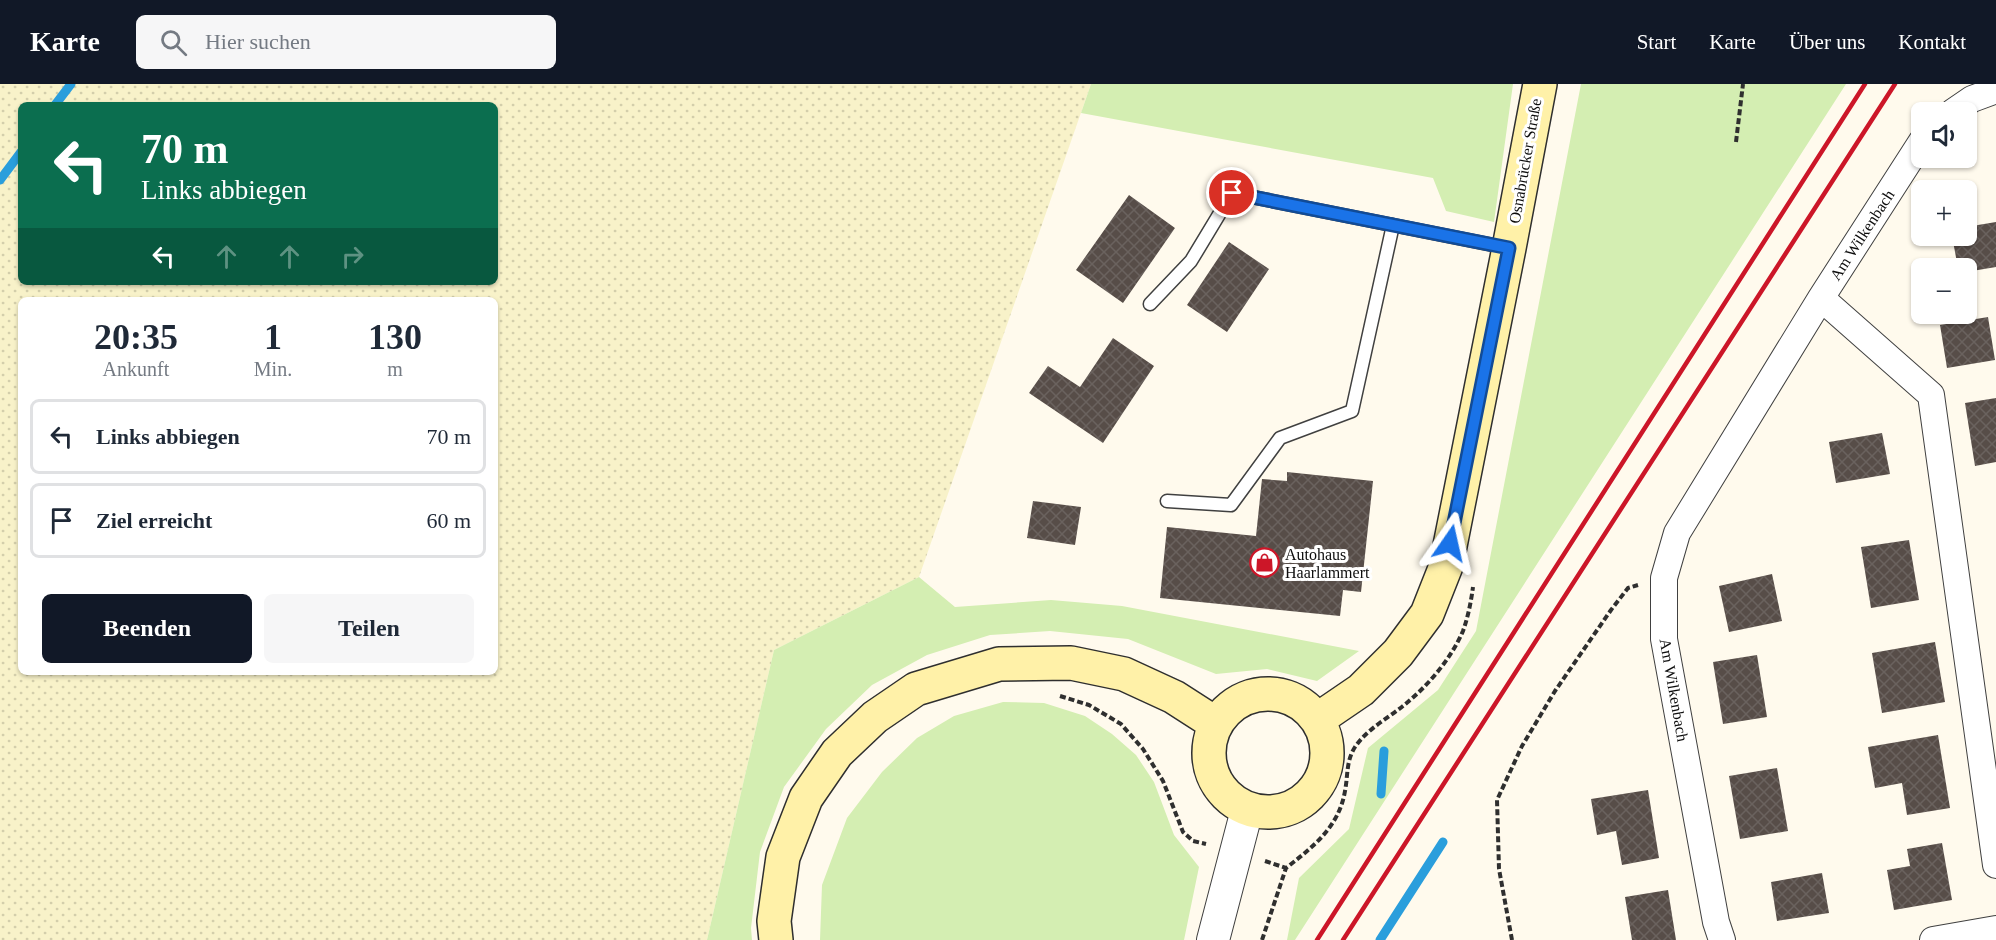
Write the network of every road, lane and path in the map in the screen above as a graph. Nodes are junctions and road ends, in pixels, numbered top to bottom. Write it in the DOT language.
graph roads {
  1 [pos="1540,84"];
  2 [pos="1743,84"];
  3 [pos="1996,90"];
  4 [pos="1968,102"];
  5 [pos="1736,142"];
  6 [pos="1911,158"];
  7 [pos="1393,225"];
  8 [pos="1509,248"];
  9 [pos="1821,298"];
  10 [pos="1150,304"];
  11 [pos="1167,501"];
  12 [pos="1664,578"];
  13 [pos="1474,581"];
  14 [pos="1055,694"];
  15 [pos="1317,720"];
  16 [pos="1216,724"];
  17 [pos="1247,810"];
  18 [pos="1236,852"];
  19 [pos="1996,865"];
  20 [pos="1286,868"];
  21 [pos="1996,929"];
  22 [pos="776,940"];
  23 [pos="1213,940"];
  24 [pos="1262,940"];
  25 [pos="1512,940"];
  26 [pos="1722,940"];
  27 [pos="1933,940"];
  1 -- 8 [label="main road, Osnabrücker Straße"];
  2 -- 5 [label="path"];
  3 -- 4 [label="street"];
  6 -- 9 [label="street, Am Wilkenbach"];
  7 -- 8 [label="lane"];
  7 -- 10 [label="lane"];
  7 -- 11 [label="lane"];
  8 -- 15 [label="main road, Osnabrücker Straße"];
  9 -- 12 [label="street, Am Wilkenbach"];
  9 -- 19 [label="street, Am Wilkenbach"];
  12 -- 25 [label="path"];
  12 -- 26 [label="street, Am Wilkenbach"];
  13 -- 20 [label="path"];
  14 -- 18 [label="path"];
  15 -- 16 [label="main road"];
  15 -- 17 [label="main road"];
  16 -- 17 [label="main road"];
  16 -- 22 [label="main road"];
  17 -- 18 [label="street"];
  18 -- 20 [label="path"];
  18 -- 23 [label="street"];
  20 -- 24 [label="path"];
  21 -- 27 [label="street"];
}
